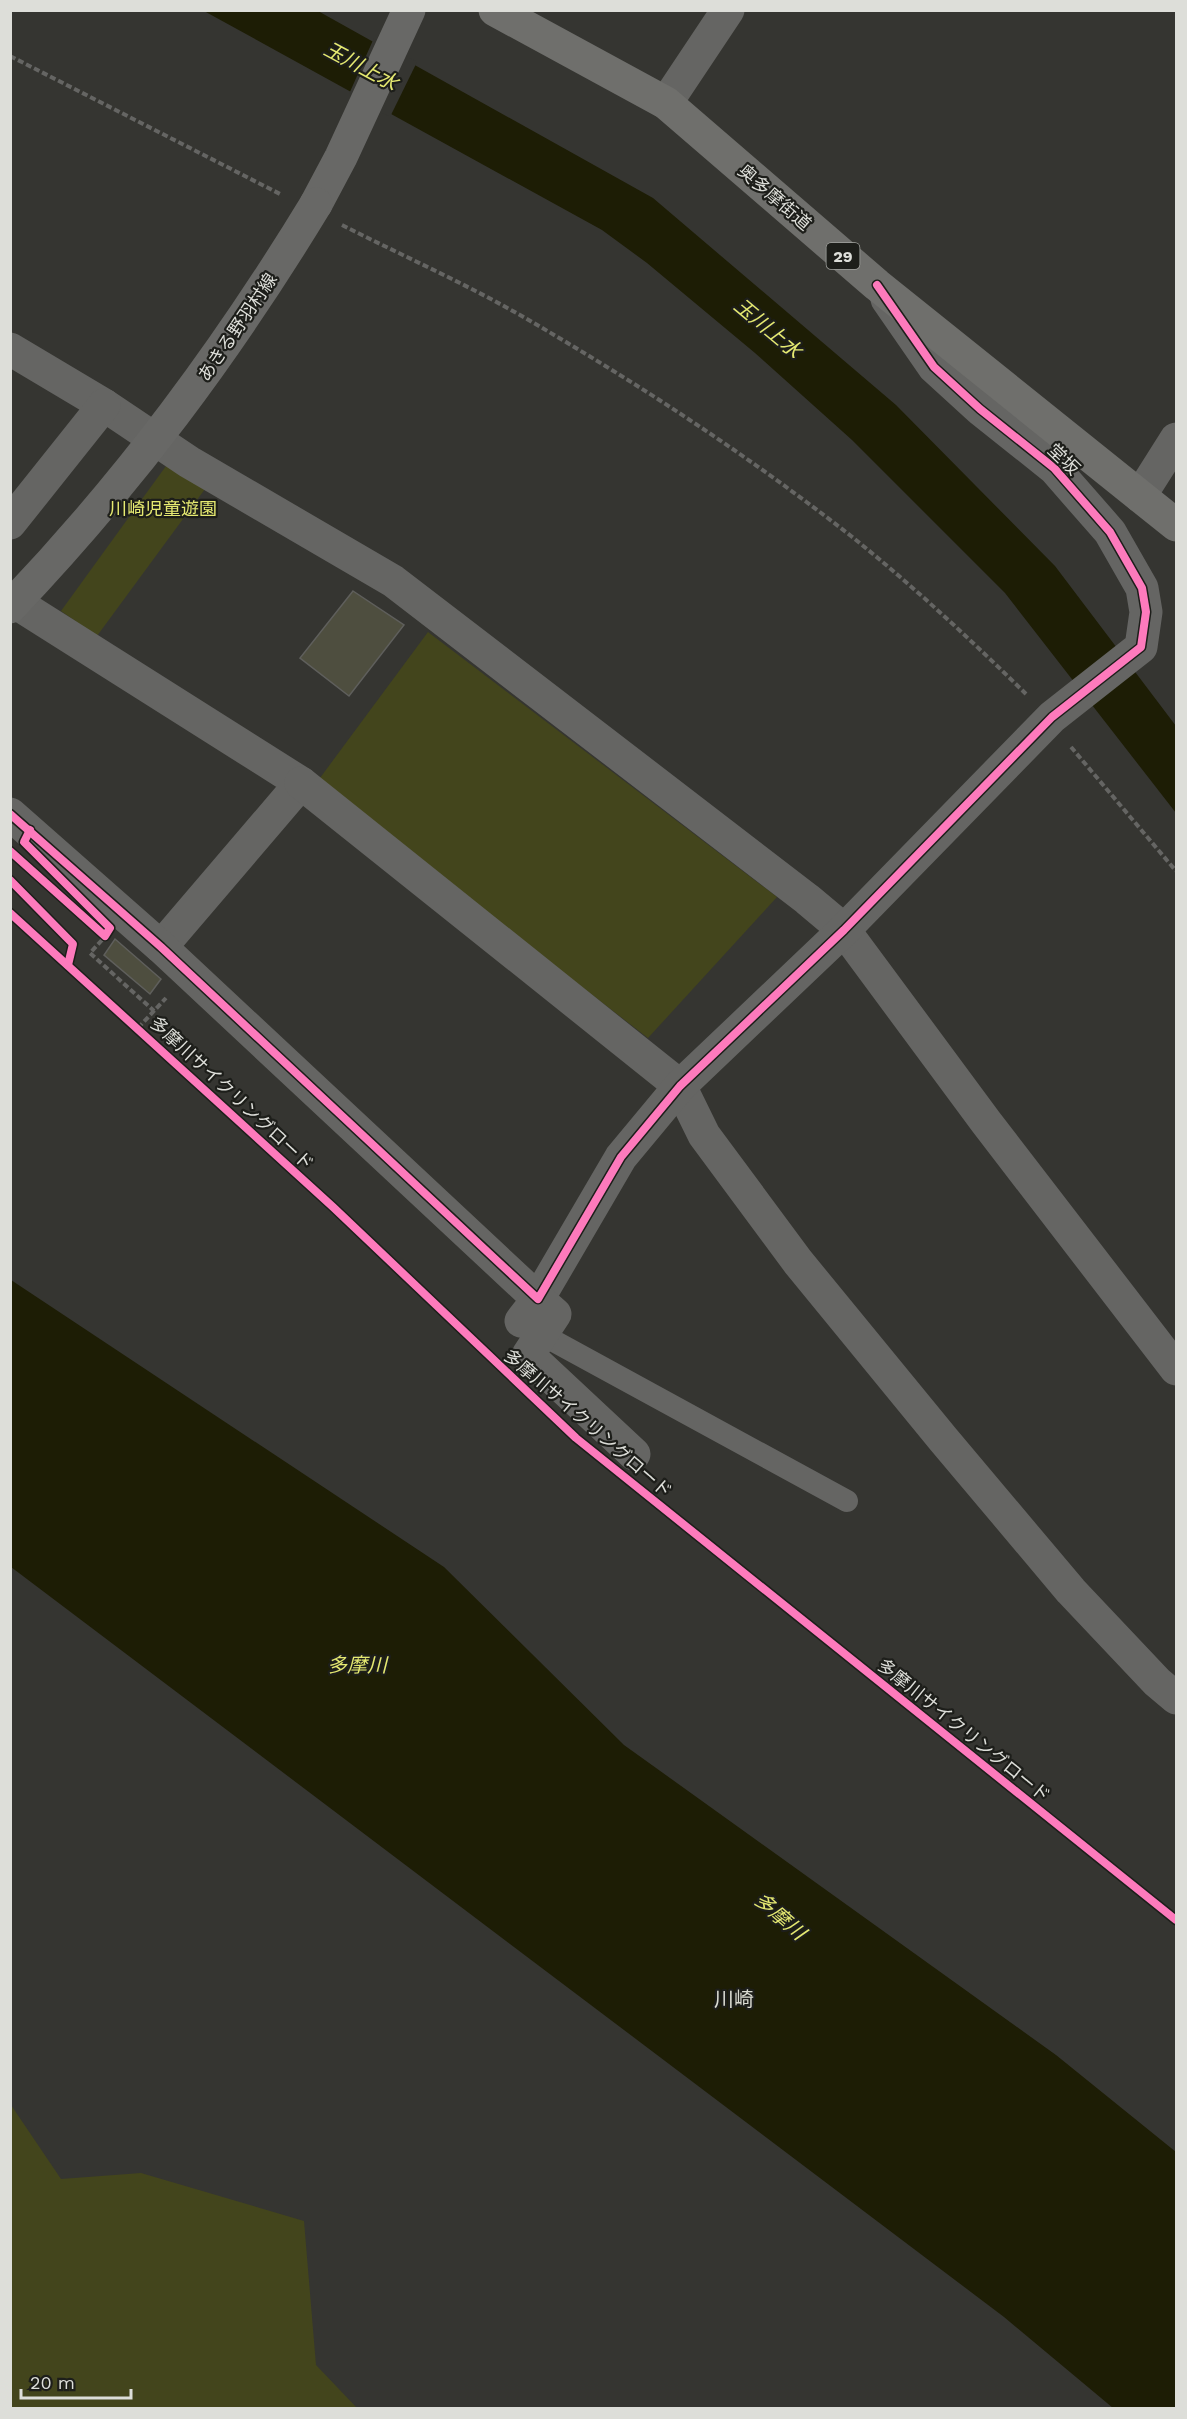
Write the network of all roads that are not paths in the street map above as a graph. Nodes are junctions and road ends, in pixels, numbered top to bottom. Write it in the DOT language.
graph roads {
  1 [pos="495,10"];
  2 [pos="728,10"];
  3 [pos="408,12"];
  4 [pos="666,103"];
  5 [pos="877,285"];
  6 [pos="10,350"];
  7 [pos="104,405"];
  8 [pos="1176,439"];
  9 [pos="1140,496"];
  10 [pos="10,523"];
  11 [pos="1176,525"];
  12 [pos="10,599"];
  13 [pos="10,607"];
  14 [pos="301,783"];
  15 [pos="10,814"];
  16 [pos="844,930"];
  17 [pos="161,947"];
  18 [pos="680,1086"];
  19 [pos="533,1318"];
  20 [pos="1176,1369"];
  21 [pos="634,1454"];
  22 [pos="847,1501"];
  23 [pos="1176,1698"];
  1 -- 4 [label="main road, 奥多摩街道 / 29"];
  2 -- 4 [label="street"];
  3 -- 13 [label="main road, あきる野羽村線, bridge"];
  4 -- 5 [label="main road, 奥多摩街道 / 29"];
  5 -- 9 [label="main road, 奥多摩街道 / 29"];
  5 -- 16 [label="street, 堂坂"];
  6 -- 7 [label="street"];
  7 -- 10 [label="street"];
  7 -- 16 [label="street"];
  8 -- 9 [label="street"];
  9 -- 11 [label="main road, 奥多摩街道 / 29"];
  12 -- 14 [label="street"];
  14 -- 17 [label="street"];
  14 -- 18 [label="street"];
  15 -- 17 [label="street"];
  16 -- 18 [label="street, 堂坂"];
  16 -- 20 [label="street"];
  17 -- 19 [label="street"];
  18 -- 19 [label="street, 堂坂"];
  18 -- 23 [label="street"];
  19 -- 21 [label="street, 堂坂"];
  19 -- 22 [label="lane"];
}
